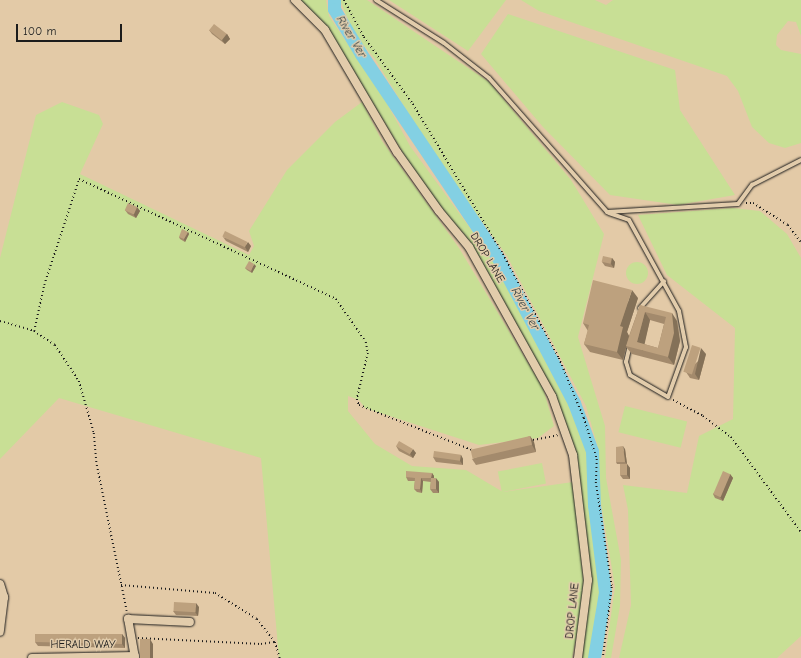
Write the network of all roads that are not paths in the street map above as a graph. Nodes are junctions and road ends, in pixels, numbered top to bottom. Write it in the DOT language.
graph roads {
  1 [pos="295,0"];
  2 [pos="376,0"];
  3 [pos="801,160"];
  4 [pos="607,212"];
  5 [pos="664,281"];
  6 [pos="638,315"];
  7 [pos="632,338"];
  8 [pos="0,584"];
  9 [pos="190,622"];
  10 [pos="0,632"];
  11 [pos="97,657"];
  12 [pos="135,657"];
  13 [pos="32,658"];
  14 [pos="578,658"];
  1 -- 14 [label="street, DROP LANE"];
  2 -- 4 [label="lane"];
  3 -- 4 [label="lane"];
  4 -- 5 [label="lane"];
  5 -- 6 [label="lane"];
  5 -- 7 [label="lane"];
  8 -- 10 [label="street"];
  9 -- 12 [label="street"];
  11 -- 12 [label="street, HERALD WAY"];
  11 -- 13 [label="street, HERALD WAY"];
}
